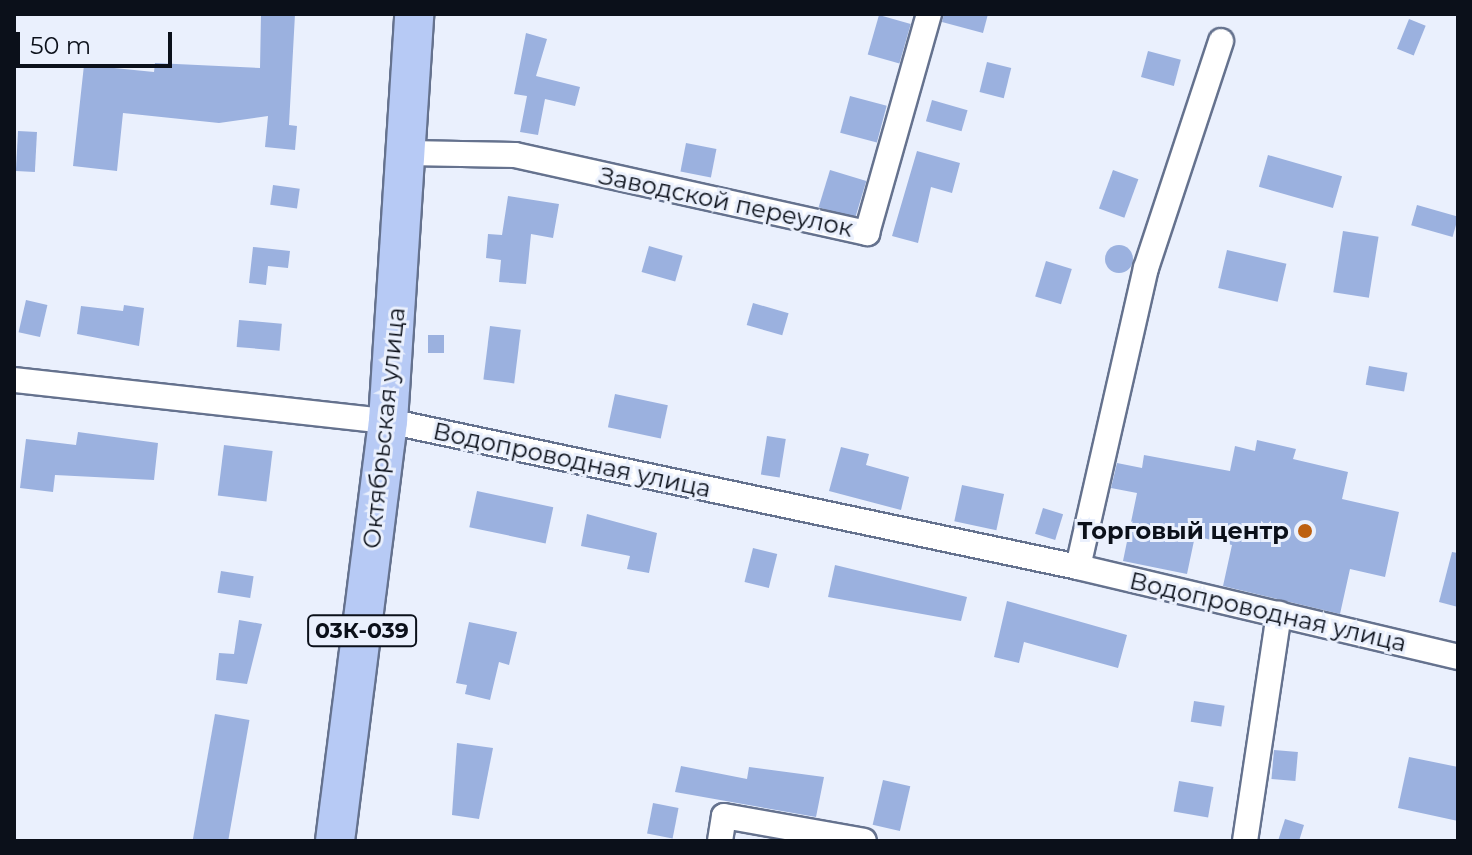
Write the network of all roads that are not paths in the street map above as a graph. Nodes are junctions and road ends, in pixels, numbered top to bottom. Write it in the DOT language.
graph roads {
  1 [pos="414,14"];
  2 [pos="929,14"];
  3 [pos="1221,41"];
  4 [pos="408,153"];
  5 [pos="14,380"];
  6 [pos="388,421"];
  7 [pos="1078,567"];
  8 [pos="1279,614"];
  9 [pos="1458,657"];
  10 [pos="335,841"];
  11 [pos="720,841"];
  12 [pos="864,841"];
  13 [pos="1245,841"];
  1 -- 4 [label="main road, Октябрьская улица / 03К-039"];
  2 -- 4 [label="street, Заводской переулок"];
  3 -- 7 [label="street"];
  4 -- 6 [label="main road, Октябрьская улица / 03К-039"];
  5 -- 6 [label="street, Водопроводная улица"];
  6 -- 7 [label="street, Водопроводная улица"];
  6 -- 10 [label="main road, Октябрьская улица / 03К-039"];
  7 -- 8 [label="street, Водопроводная улица"];
  8 -- 9 [label="street, Водопроводная улица"];
  8 -- 13 [label="street"];
  11 -- 12 [label="street"];
}
